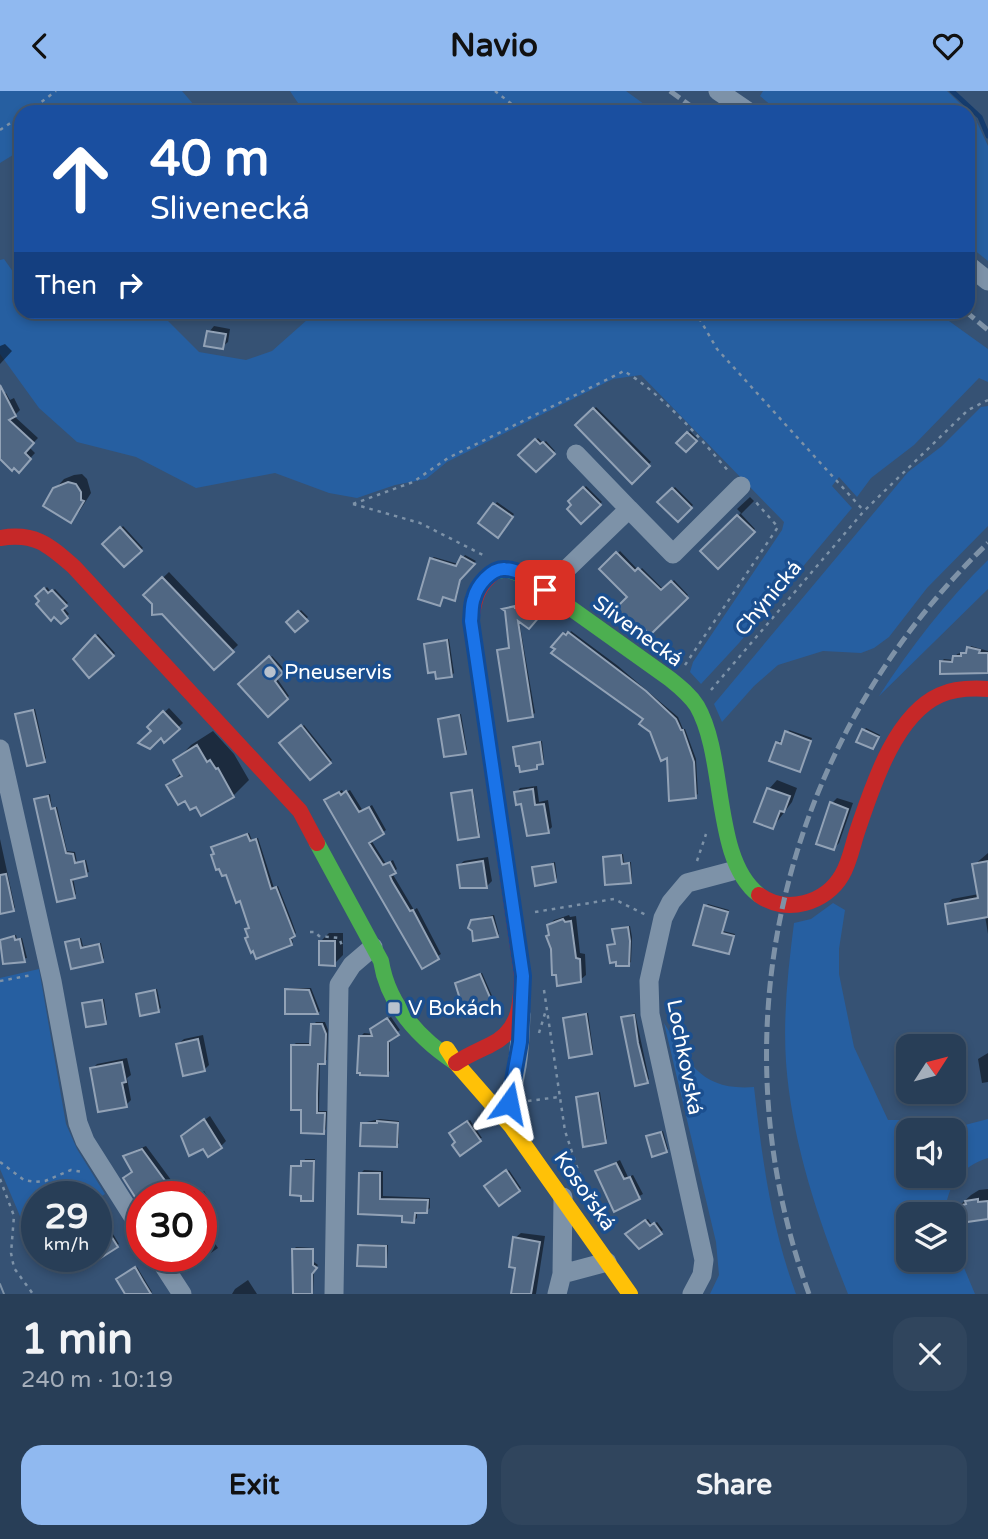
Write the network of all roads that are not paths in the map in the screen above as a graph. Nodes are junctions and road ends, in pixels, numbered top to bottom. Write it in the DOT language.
graph roads {
  1 [pos="718,91"];
  2 [pos="739,105"];
  3 [pos="576,454"];
  4 [pos="741,485"];
  5 [pos="629,509"];
  6 [pos="0,538"];
  7 [pos="545,590"];
  8 [pos="988,689"];
  9 [pos="0,749"];
  10 [pos="736,870"];
  11 [pos="377,954"];
  12 [pos="521,1009"];
  13 [pos="456,1063"];
  14 [pos="502,1115"];
  15 [pos="563,1196"];
  16 [pos="126,1206"];
  17 [pos="607,1262"];
  18 [pos="168,1272"];
  19 [pos="562,1274"];
  20 [pos="182,1294"];
  21 [pos="334,1294"];
  22 [pos="557,1294"];
  23 [pos="631,1294"];
  24 [pos="692,1294"];
  1 -- 2 [label="street"];
  3 -- 5 [label="street"];
  4 -- 5 [label="street"];
  5 -- 7 [label="street"];
  6 -- 11 [label="street"];
  7 -- 10 [label="street, Slivenecká"];
  7 -- 12 [label="street, Slivenecká"];
  8 -- 10 [label="street"];
  9 -- 16 [label="street"];
  10 -- 24 [label="street, Lochkovská"];
  11 -- 13 [label="street"];
  11 -- 21 [label="street"];
  12 -- 13 [label="street"];
  12 -- 14 [label="street"];
  13 -- 14 [label="street, Kosořská"];
  14 -- 15 [label="street, Kosořská"];
  15 -- 17 [label="street, Kosořská"];
  15 -- 19 [label="street"];
  17 -- 19 [label="street"];
  17 -- 23 [label="street, Kosořská"];
  18 -- 20 [label="street"];
  19 -- 22 [label="street"];
}
